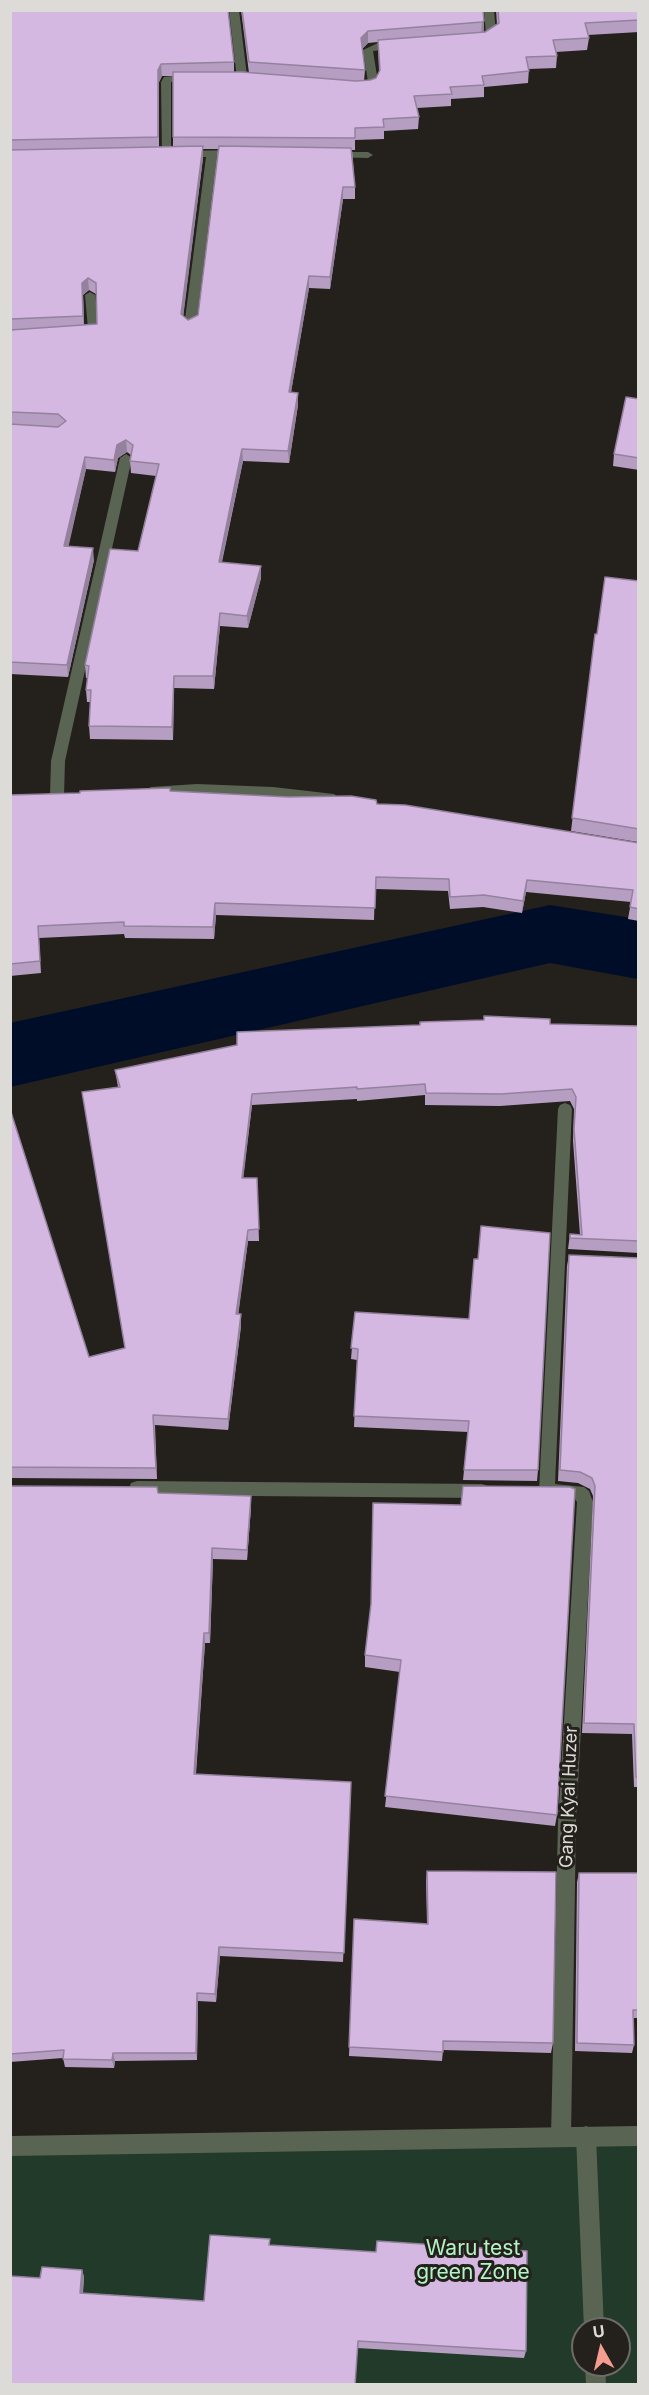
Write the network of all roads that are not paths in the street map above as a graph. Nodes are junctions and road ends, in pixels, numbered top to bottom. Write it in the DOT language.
graph roads {
  1 [pos="234,10"];
  2 [pos="489,10"];
  3 [pos="471,41"];
  4 [pos="406,44"];
  5 [pos="200,78"];
  6 [pos="264,81"];
  7 [pos="345,87"];
  8 [pos="212,153"];
  9 [pos="247,153"];
  10 [pos="154,154"];
  11 [pos="166,154"];
  12 [pos="324,155"];
  13 [pos="368,155"];
  14 [pos="90,294"];
  15 [pos="190,327"];
  16 [pos="67,335"];
  17 [pos="126,458"];
  18 [pos="139,792"];
  19 [pos="57,796"];
  20 [pos="351,801"];
  21 [pos="565,1109"];
  22 [pos="118,1488"];
  23 [pos="499,1491"];
  24 [pos="561,2136"];
  25 [pos="586,2136"];
  26 [pos="639,2136"];
  27 [pos="10,2146"];
  28 [pos="594,2317"];
  1 -- 6 [label="street"];
  2 -- 3 [label="street"];
  4 -- 7 [label="street"];
  5 -- 11 [label="street"];
  8 -- 9 [label="street"];
  8 -- 11 [label="street"];
  8 -- 15 [label="street"];
  10 -- 11 [label="street"];
  12 -- 13 [label="street"];
  14 -- 16 [label="street"];
  17 -- 19 [label="street"];
  18 -- 20 [label="street"];
  21 -- 24 [label="street, Gang Kyai Huzer"];
  22 -- 23 [label="street"];
  24 -- 25 [label="street"];
  24 -- 27 [label="street"];
  25 -- 26 [label="street"];
  25 -- 28 [label="street"];
}
